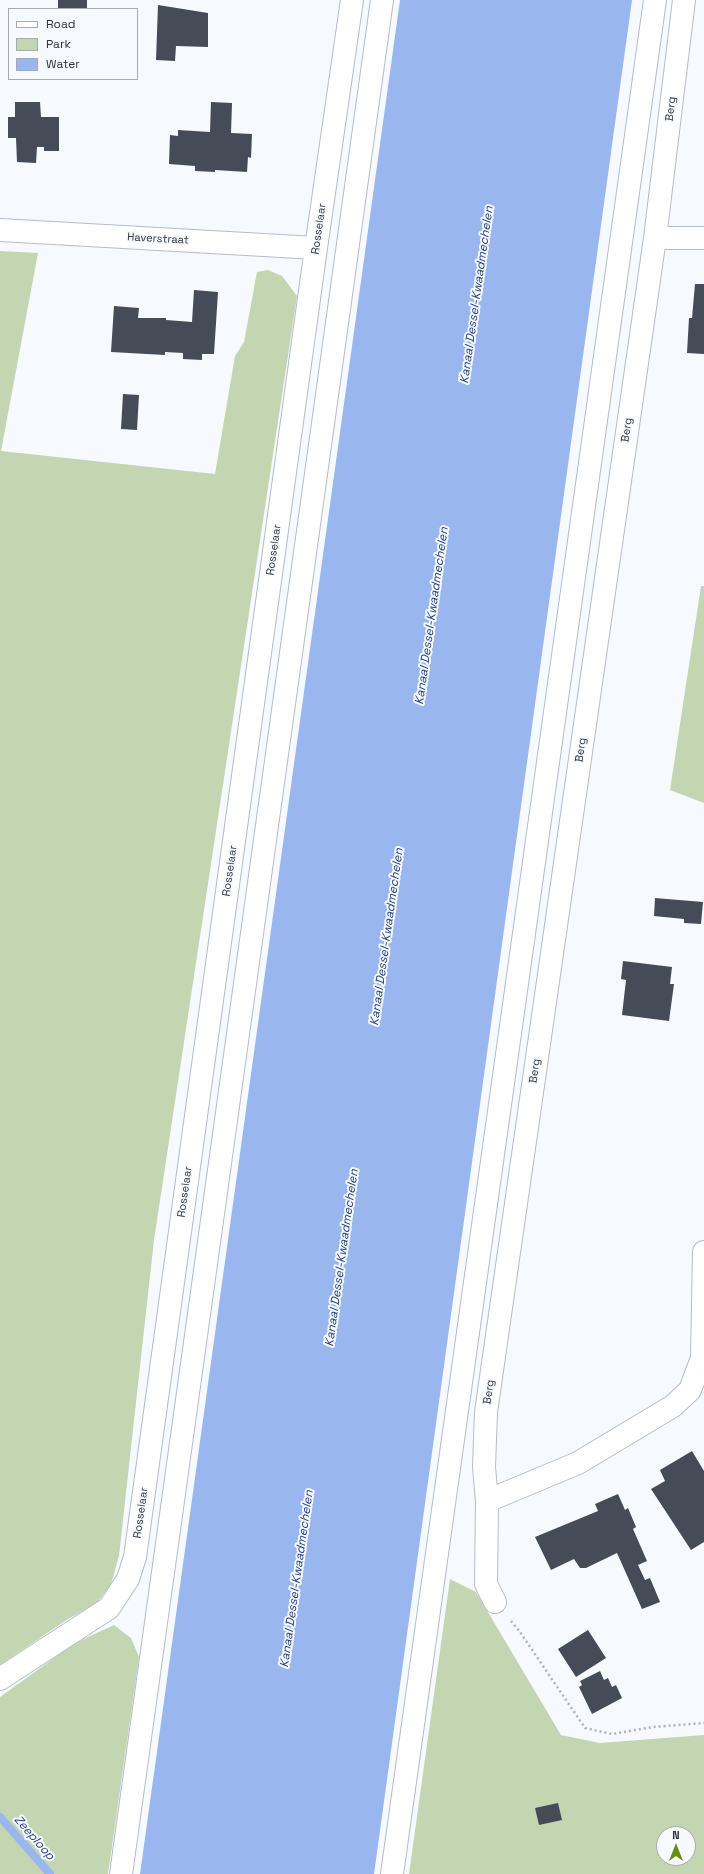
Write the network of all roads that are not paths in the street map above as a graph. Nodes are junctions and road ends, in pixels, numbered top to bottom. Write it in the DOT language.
graph roads {
  1 [pos="352,0"];
  2 [pos="382,0"];
  3 [pos="655,0"];
  4 [pos="684,0"];
  5 [pos="0,230"];
  6 [pos="655,238"];
  7 [pos="704,238"];
  8 [pos="316,248"];
  9 [pos="704,1252"];
  10 [pos="703,1358"];
  11 [pos="487,1501"];
  12 [pos="495,1602"];
  13 [pos="0,1679"];
  14 [pos="121,1874"];
  15 [pos="392,1874"];
  1 -- 8 [label="street, Rosselaar"];
  2 -- 14 [label="street"];
  3 -- 15 [label="street"];
  4 -- 6 [label="street, Berg"];
  5 -- 8 [label="street, Haverstraat"];
  6 -- 7 [label="street"];
  6 -- 11 [label="street, Berg"];
  8 -- 13 [label="street, Rosselaar"];
  9 -- 10 [label="street"];
  10 -- 11 [label="street"];
  11 -- 12 [label="street, Berg"];
}
